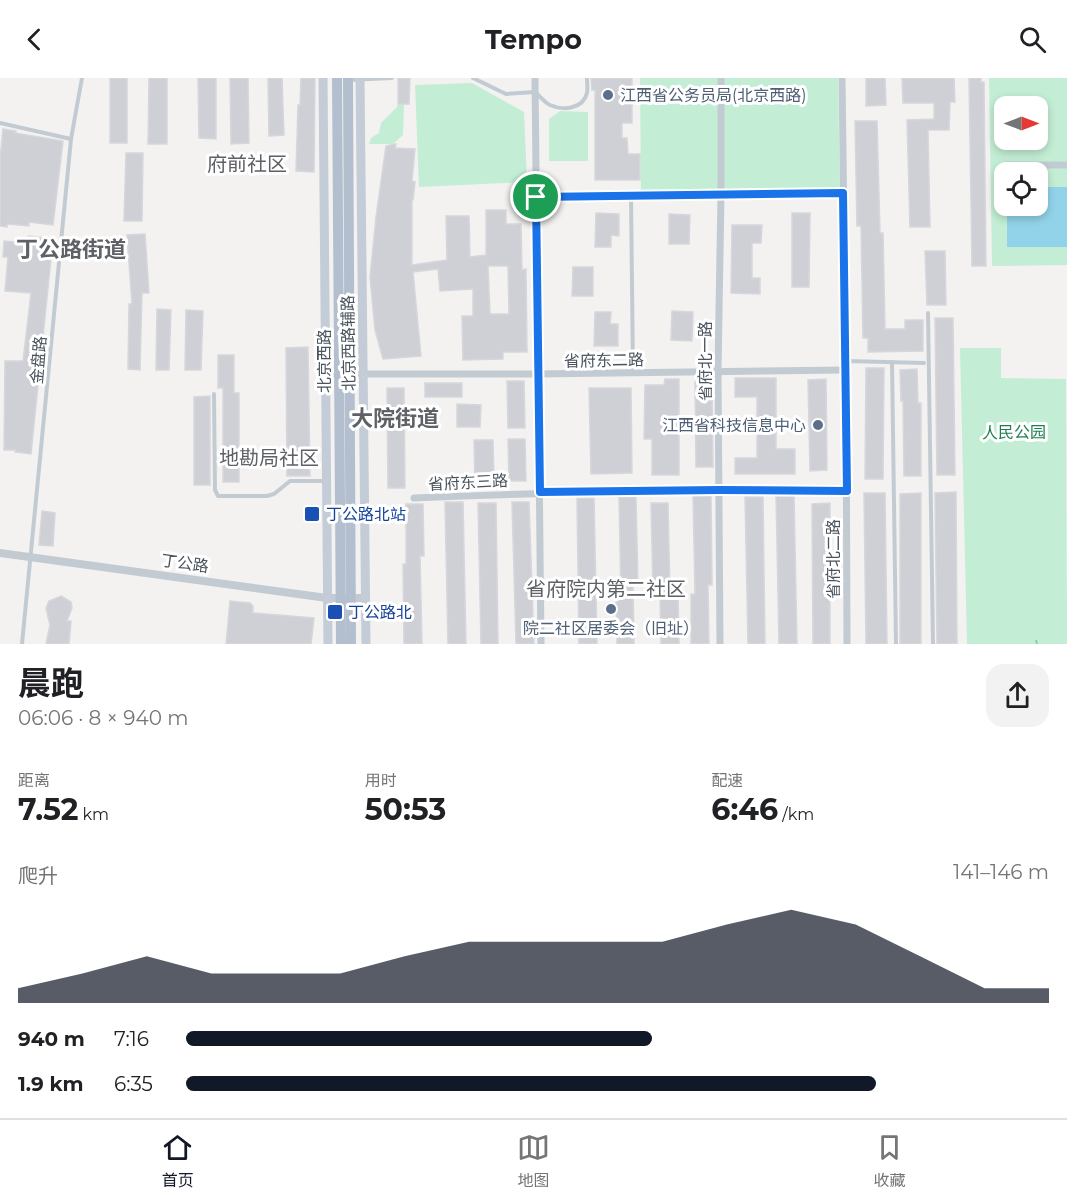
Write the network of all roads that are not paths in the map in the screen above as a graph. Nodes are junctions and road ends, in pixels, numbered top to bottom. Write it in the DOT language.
graph roads {
  1 [pos="82,78"];
  2 [pos="323,78"];
  3 [pos="344,78"];
  4 [pos="392,78"];
  5 [pos="473,78"];
  6 [pos="535,78"];
  7 [pos="587,78"];
  8 [pos="721,78"];
  9 [pos="842,78"];
  10 [pos="360,79"];
  11 [pos="535,92"];
  12 [pos="0,123"];
  13 [pos="71,139"];
  14 [pos="1048,165"];
  15 [pos="1067,165"];
  16 [pos="843,193"];
  17 [pos="721,194"];
  18 [pos="631,195"];
  19 [pos="536,197"];
  20 [pos="928,313"];
  21 [pos="846,361"];
  22 [pos="892,362"];
  23 [pos="924,363"];
  24 [pos="846,370"];
  25 [pos="718,371"];
  26 [pos="633,373"];
  27 [pos="326,374"];
  28 [pos="345,374"];
  29 [pos="363,374"];
  30 [pos="537,374"];
  31 [pos="214,394"];
  32 [pos="326,481"];
  33 [pos="719,490"];
  34 [pos="847,491"];
  35 [pos="540,492"];
  36 [pos="414,498"];
  37 [pos="0,553"];
  38 [pos="31,557"];
  39 [pos="327,598"];
  40 [pos="345,598"];
  41 [pos="366,598"];
  42 [pos="22,644"];
  43 [pos="328,644"];
  44 [pos="341,644"];
  45 [pos="351,644"];
  46 [pos="366,644"];
  47 [pos="541,644"];
  48 [pos="720,644"];
  49 [pos="847,644"];
  50 [pos="896,644"];
  51 [pos="933,644"];
  1 -- 13 [label="lane, 金盘路"];
  2 -- 27 [label="main road, 北京西路辅路"];
  3 -- 10 [label="lane"];
  3 -- 28 [label="main road, 北京西路"];
  4 -- 10 [label="lane"];
  5 -- 11 [label="lane"];
  6 -- 11 [label="street"];
  7 -- 11 [label="lane"];
  8 -- 17 [label="street, 省府北一路"];
  9 -- 16 [label="street, 省府北二路"];
  10 -- 29 [label="main road, 北京西路辅路"];
  11 -- 19 [label="street"];
  12 -- 13 [label="lane"];
  13 -- 38 [label="lane, 金盘路"];
  14 -- 15 [label="street"];
  16 -- 17 [label="street"];
  16 -- 21 [label="street, 省府北二路"];
  17 -- 18 [label="street"];
  17 -- 25 [label="street, 省府北一路"];
  18 -- 19 [label="street"];
  18 -- 26 [label="lane"];
  19 -- 30 [label="street"];
  20 -- 51 [label="lane"];
  21 -- 22 [label="lane"];
  21 -- 24 [label="street, 省府北二路"];
  22 -- 23 [label="lane"];
  22 -- 50 [label="lane"];
  24 -- 25 [label="street, 省府东二路"];
  24 -- 34 [label="street, 省府北二路"];
  25 -- 26 [label="street, 省府东二路"];
  25 -- 33 [label="street, 省府北一路"];
  26 -- 30 [label="street, 省府东二路"];
  27 -- 28 [label="street, 省府东二路"];
  27 -- 32 [label="main road, 北京西路辅路"];
  28 -- 29 [label="street, 省府东二路"];
  28 -- 40 [label="main road, 北京西路"];
  29 -- 30 [label="street, 省府东二路"];
  29 -- 41 [label="main road, 北京西路辅路"];
  30 -- 35 [label="street"];
  31 -- 32 [label="lane"];
  32 -- 39 [label="main road, 北京西路辅路"];
  33 -- 34 [label="street, 省府东三路"];
  33 -- 35 [label="street, 省府东三路"];
  33 -- 48 [label="street, 省府北一路"];
  34 -- 49 [label="street, 省府北二路"];
  35 -- 36 [label="street, 省府东三路"];
  35 -- 47 [label="street"];
  37 -- 38 [label="street, 丁公路"];
  38 -- 39 [label="street, 丁公路"];
  38 -- 42 [label="lane, 金盘路"];
  39 -- 40 [label="street, 丁公路"];
  39 -- 43 [label="main road, 北京西路辅路"];
  40 -- 41 [label="street, 丁公路"];
  40 -- 44 [label="main road, 北京西路"];
  40 -- 45 [label="main road, 北京西路"];
  41 -- 46 [label="main road, 北京西路辅路"];
}
